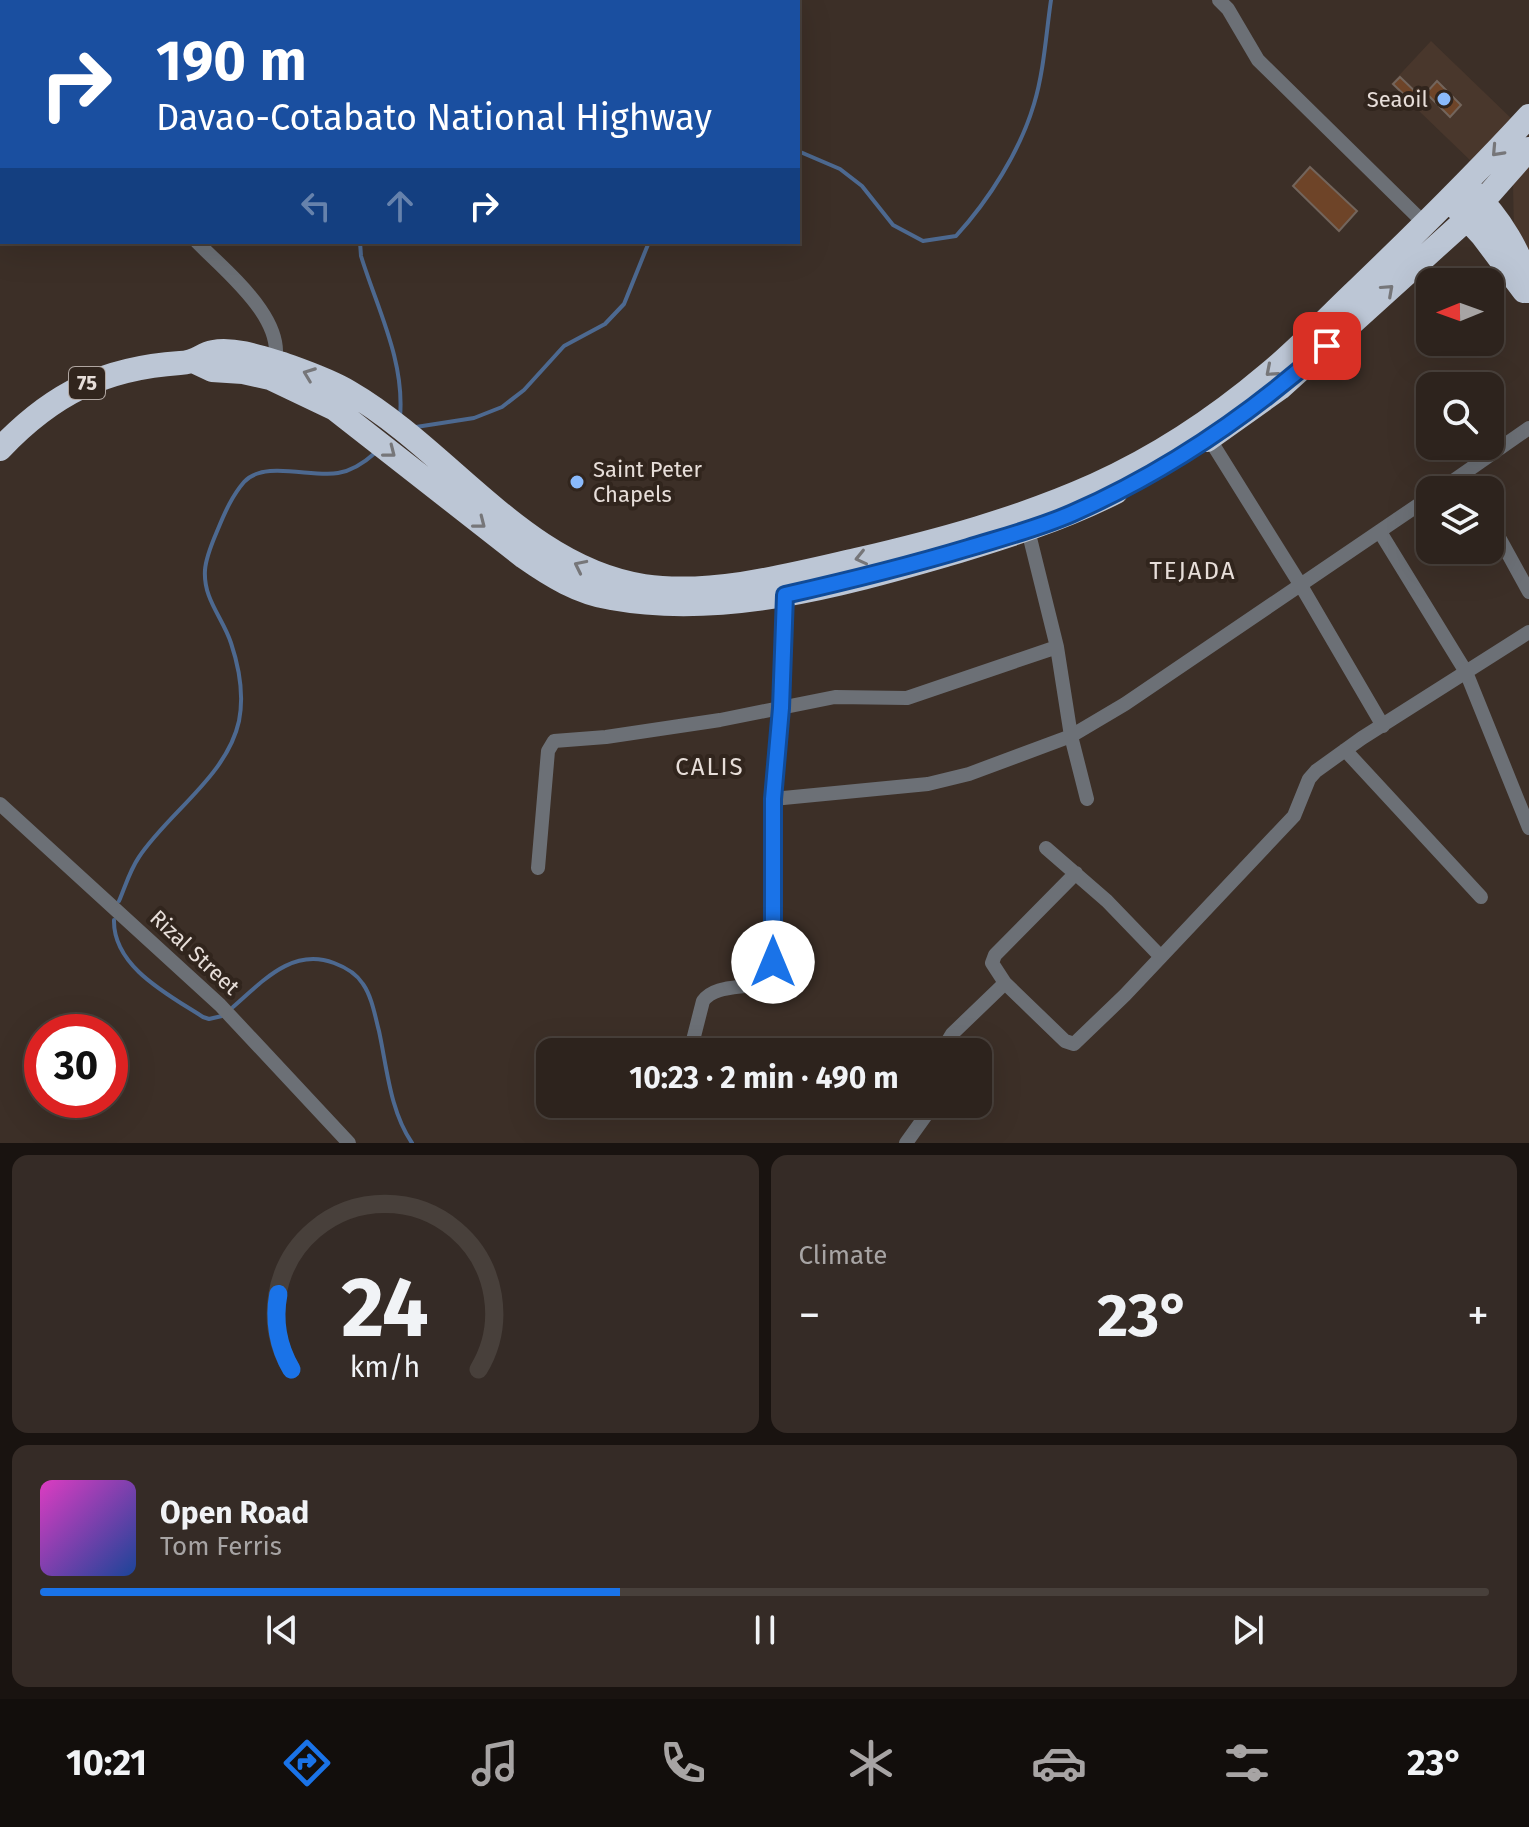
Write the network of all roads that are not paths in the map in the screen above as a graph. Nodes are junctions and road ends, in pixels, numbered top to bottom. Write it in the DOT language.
graph roads {
  1 [pos="1219,0"];
  2 [pos="1529,116"];
  3 [pos="1529,149"];
  4 [pos="1466,201"];
  5 [pos="1425,224"];
  6 [pos="199,244"];
  7 [pos="1529,294"];
  8 [pos="273,370"];
  9 [pos="1529,428"];
  10 [pos="1205,432"];
  11 [pos="0,449"];
  12 [pos="1464,474"];
  13 [pos="1461,476"];
  14 [pos="1416,507"];
  15 [pos="1026,522"];
  16 [pos="1380,532"];
  17 [pos="1504,546"];
  18 [pos="1300,584"];
  19 [pos="785,585"];
  20 [pos="1529,592"];
  21 [pos="1529,632"];
  22 [pos="1057,647"];
  23 [pos="1466,672"];
  24 [pos="781,708"];
  25 [pos="1383,726"];
  26 [pos="1071,736"];
  27 [pos="1345,750"];
  28 [pos="773,799"];
  29 [pos="1087,799"];
  30 [pos="0,804"];
  31 [pos="1529,828"];
  32 [pos="1046,848"];
  33 [pos="538,868"];
  34 [pos="1076,873"];
  35 [pos="1481,897"];
  36 [pos="1161,957"];
  37 [pos="1005,983"];
  38 [pos="694,1038"];
  39 [pos="950,1038"];
  40 [pos="924,1118"];
  41 [pos="349,1143"];
  42 [pos="906,1143"];
  1 -- 5 [label="street"];
  2 -- 4 [label="highway, 75, one-way"];
  3 -- 4 [label="highway, 75"];
  4 -- 5 [label="highway, 75"];
  4 -- 7 [label="highway"];
  10 -- 4 [label="highway, 75, one-way"];
  5 -- 10 [label="highway, 75, one-way"];
  6 -- 8 [label="street"];
  8 -- 11 [label="highway, 75"];
  8 -- 19 [label="highway, 75"];
  9 -- 12 [label="street"];
  10 -- 15 [label="highway, 75"];
  10 -- 18 [label="street"];
  12 -- 13 [label="street"];
  14 -- 16 [label="street"];
  15 -- 19 [label="highway, 75"];
  15 -- 22 [label="street"];
  16 -- 18 [label="street"];
  16 -- 23 [label="street"];
  17 -- 20 [label="street"];
  18 -- 25 [label="street"];
  18 -- 26 [label="street"];
  19 -- 24 [label="street"];
  21 -- 23 [label="street"];
  22 -- 24 [label="street"];
  22 -- 26 [label="street"];
  23 -- 25 [label="street"];
  23 -- 31 [label="street"];
  24 -- 28 [label="street"];
  24 -- 33 [label="street"];
  25 -- 27 [label="street"];
  26 -- 28 [label="street"];
  26 -- 29 [label="street"];
  27 -- 35 [label="street"];
  27 -- 36 [label="street"];
  28 -- 38 [label="street"];
  30 -- 41 [label="street, Rizal Street"];
  32 -- 34 [label="street"];
  34 -- 36 [label="street"];
  34 -- 37 [label="street"];
  36 -- 37 [label="street"];
  37 -- 39 [label="street"];
  40 -- 42 [label="street"];
}
